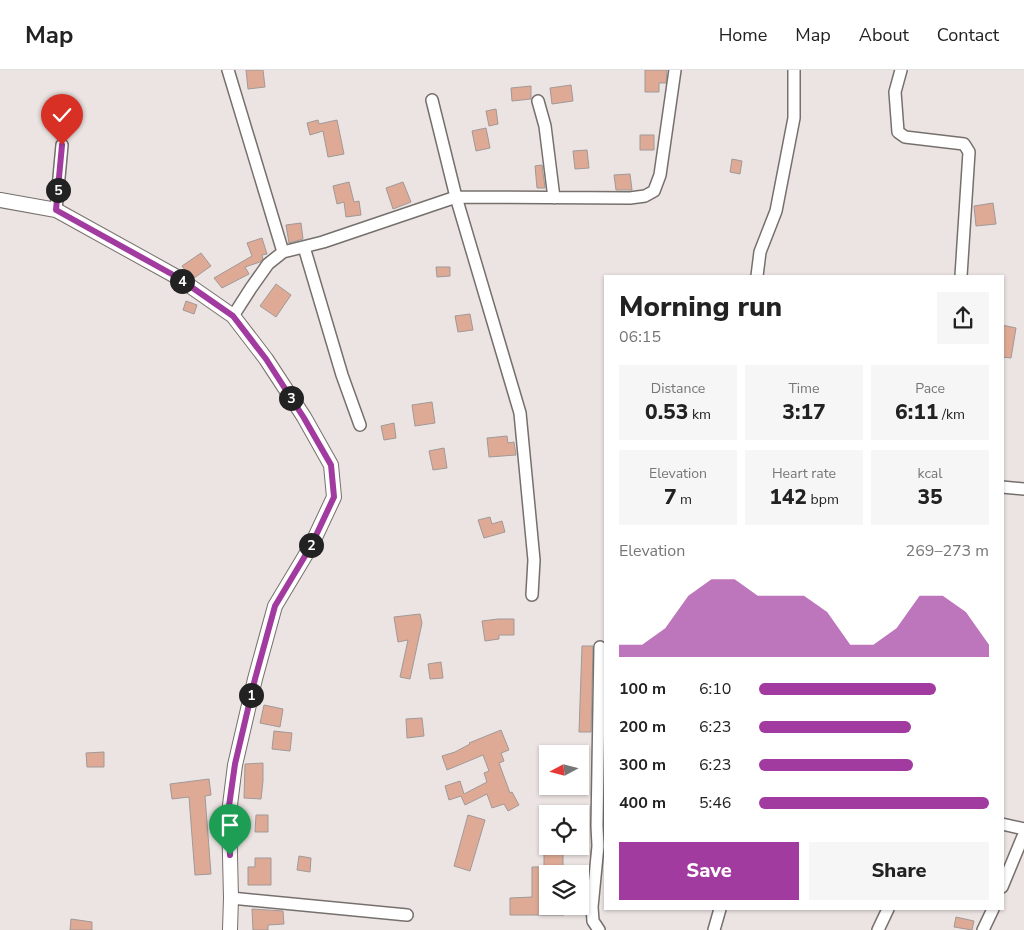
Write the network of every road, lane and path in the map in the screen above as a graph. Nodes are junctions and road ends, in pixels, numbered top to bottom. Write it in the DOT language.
graph roads {
  1 [pos="228,70"];
  2 [pos="675,70"];
  3 [pos="794,70"];
  4 [pos="901,70"];
  5 [pos="432,100"];
  6 [pos="538,101"];
  7 [pos="62,145"];
  8 [pos="456,197"];
  9 [pos="554,198"];
  10 [pos="0,200"];
  11 [pos="56,210"];
  12 [pos="304,247"];
  13 [pos="282,252"];
  14 [pos="757,275"];
  15 [pos="961,275"];
  16 [pos="233,316"];
  17 [pos="360,425"];
  18 [pos="1004,487"];
  19 [pos="1024,490"];
  20 [pos="532,595"];
  21 [pos="600,647"];
  22 [pos="1004,824"];
  23 [pos="1024,829"];
  24 [pos="1024,834"];
  25 [pos="1004,882"];
  26 [pos="231,898"];
  27 [pos="720,910"];
  28 [pos="888,910"];
  29 [pos="992,910"];
  30 [pos="407,915"];
  31 [pos="230,930"];
  32 [pos="599,930"];
  33 [pos="714,930"];
  34 [pos="878,930"];
  35 [pos="983,930"];
  1 -- 13 [label="street"];
  2 -- 9 [label="street"];
  3 -- 14 [label="street"];
  4 -- 15 [label="street"];
  5 -- 8 [label="street"];
  6 -- 9 [label="street"];
  7 -- 11 [label="street"];
  8 -- 9 [label="street"];
  8 -- 12 [label="street"];
  8 -- 20 [label="street"];
  10 -- 11 [label="main road"];
  11 -- 16 [label="main road"];
  12 -- 13 [label="street"];
  12 -- 17 [label="street"];
  13 -- 16 [label="street"];
  16 -- 26 [label="main road"];
  18 -- 19 [label="street"];
  21 -- 32 [label="street"];
  22 -- 23 [label="street"];
  24 -- 25 [label="street"];
  26 -- 30 [label="street"];
  26 -- 31 [label="main road"];
  27 -- 33 [label="street"];
  28 -- 34 [label="street"];
  29 -- 35 [label="street"];
}
